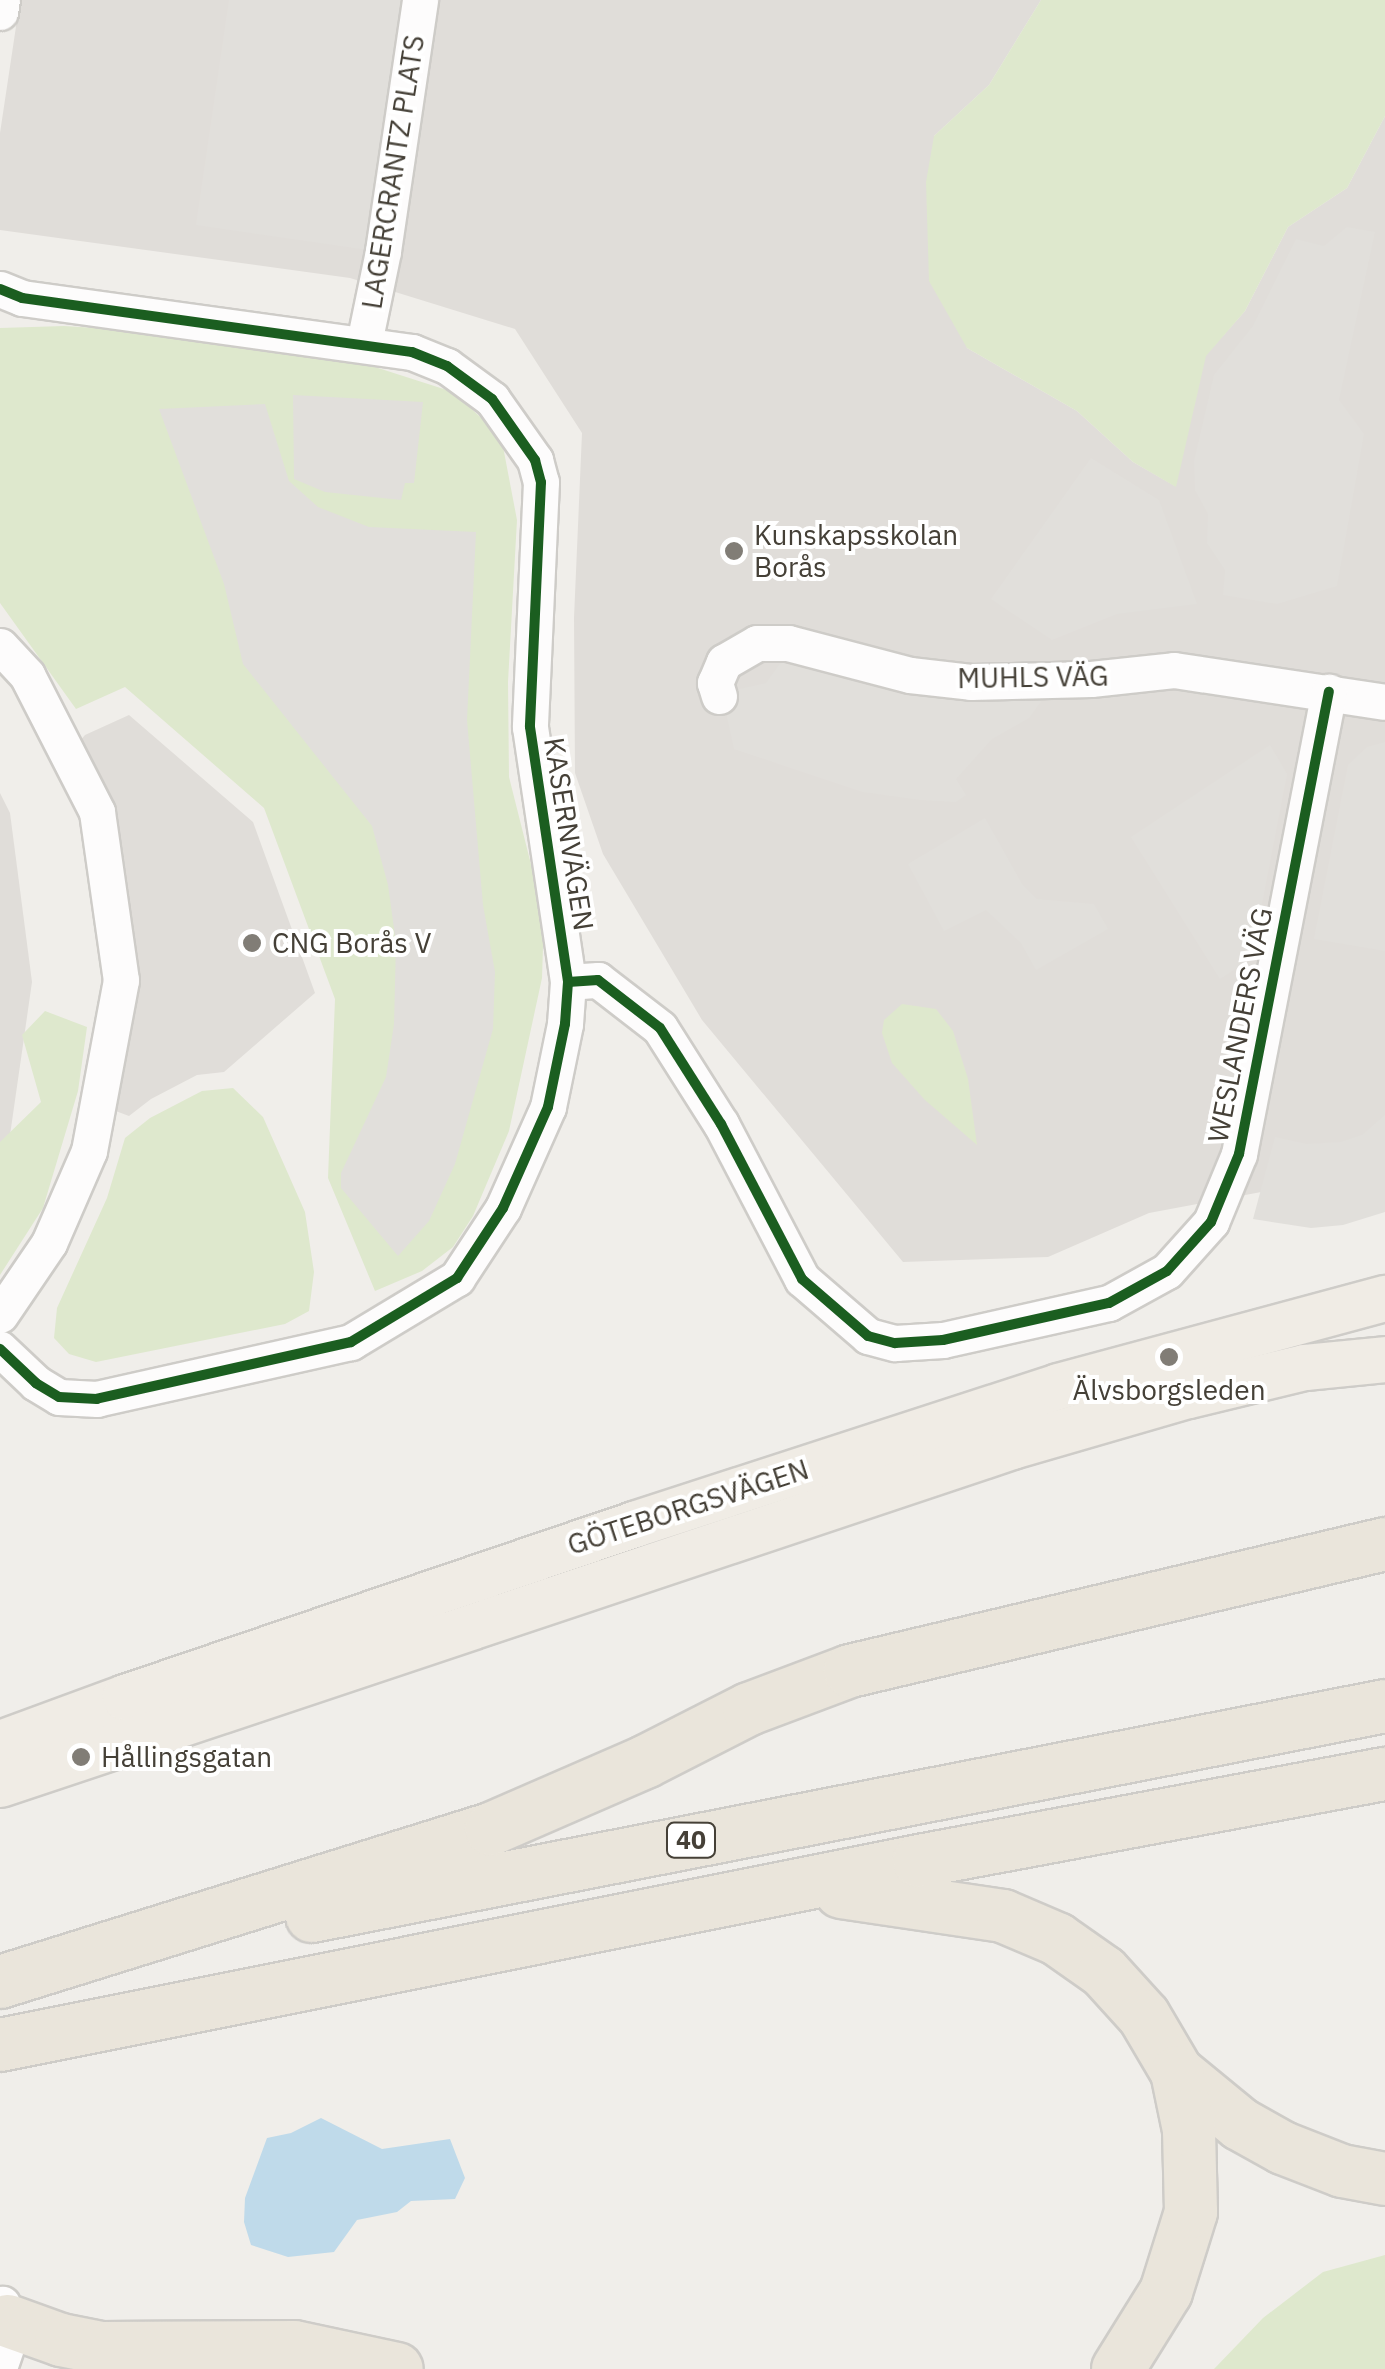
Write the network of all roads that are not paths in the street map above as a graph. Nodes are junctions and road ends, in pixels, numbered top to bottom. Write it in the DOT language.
graph roads {
  1 [pos="2,0"];
  2 [pos="420,0"];
  3 [pos="0,12"];
  4 [pos="0,289"];
  5 [pos="364,343"];
  6 [pos="0,646"];
  7 [pos="1329,692"];
  8 [pos="719,696"];
  9 [pos="1385,702"];
  10 [pos="568,982"];
  11 [pos="1385,1298"];
  12 [pos="0,1315"];
  13 [pos="0,1349"];
  14 [pos="1385,1359"];
  15 [pos="1385,1544"];
  16 [pos="1385,1706"];
  17 [pos="0,1744"];
  18 [pos="1385,1774"];
  19 [pos="0,1784"];
  20 [pos="790,1886"];
  21 [pos="0,1982"];
  22 [pos="0,2045"];
  23 [pos="1177,2072"];
  24 [pos="1385,2178"];
  25 [pos="3,2329"];
  26 [pos="397,2369"];
  27 [pos="1118,2369"];
  1 -- 3 [label="street"];
  2 -- 5 [label="street, LAGERCRANTZ PLATS"];
  4 -- 5 [label="street, KASERNVÄGEN"];
  5 -- 10 [label="street, KASERNVÄGEN"];
  6 -- 12 [label="street"];
  7 -- 8 [label="street, MUHLS VÄG"];
  7 -- 9 [label="street, MUHLS VÄG"];
  7 -- 10 [label="street, WESLANDERS VÄG"];
  10 -- 13 [label="street, KASERNVÄGEN"];
  11 -- 17 [label="main road, GÖTEBORGSVÄGEN"];
  14 -- 19 [label="main road, GÖTEBORGSVÄGEN"];
  15 -- 21 [label="highway"];
  16 -- 21 [label="highway, 40"];
  18 -- 20 [label="highway, 40"];
  20 -- 22 [label="highway, 40"];
  20 -- 23 [label="highway"];
  23 -- 24 [label="highway"];
  23 -- 27 [label="highway"];
  25 -- 26 [label="highway"];
}
